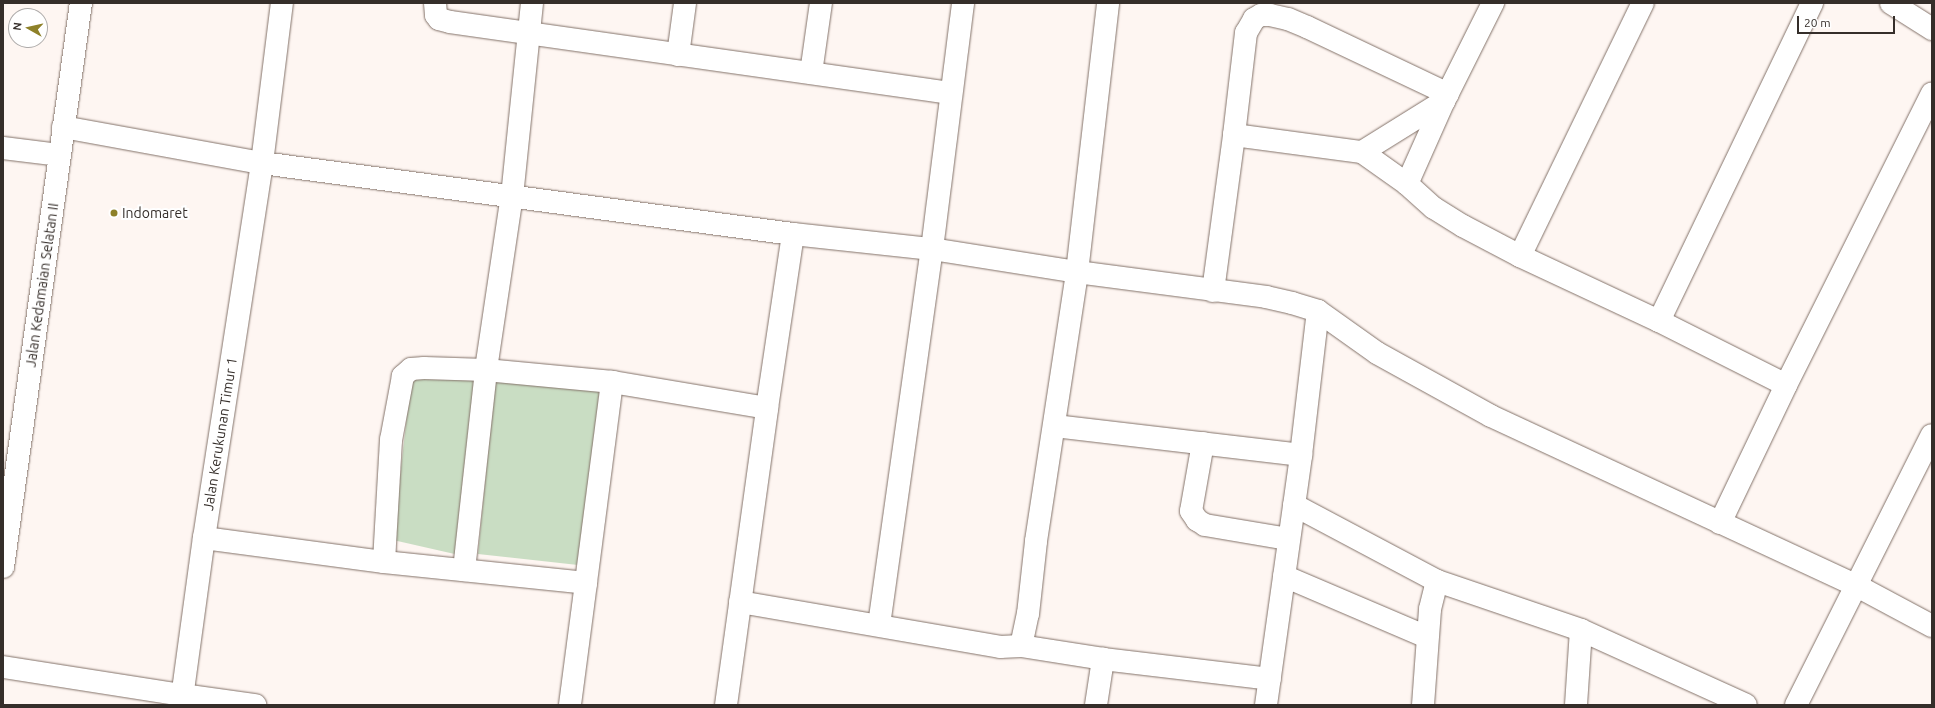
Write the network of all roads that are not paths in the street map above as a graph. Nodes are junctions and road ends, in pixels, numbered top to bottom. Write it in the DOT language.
graph roads {
  1 [pos="81,3"];
  2 [pos="282,3"];
  3 [pos="435,3"];
  4 [pos="532,3"];
  5 [pos="685,3"];
  6 [pos="821,3"];
  7 [pos="963,3"];
  8 [pos="1108,3"];
  9 [pos="1493,3"];
  10 [pos="1643,3"];
  11 [pos="1812,3"];
  12 [pos="1891,3"];
  13 [pos="1932,29"];
  14 [pos="528,34"];
  15 [pos="678,55"];
  16 [pos="811,73"];
  17 [pos="951,93"];
  18 [pos="1932,93"];
  19 [pos="1446,97"];
  20 [pos="63,127"];
  21 [pos="1234,135"];
  22 [pos="3,148"];
  23 [pos="1362,152"];
  24 [pos="60,155"];
  25 [pos="262,163"];
  26 [pos="1407,184"];
  27 [pos="512,195"];
  28 [pos="793,234"];
  29 [pos="932,249"];
  30 [pos="1520,256"];
  31 [pos="1077,272"];
  32 [pos="1213,291"];
  33 [pos="1318,311"];
  34 [pos="1658,321"];
  35 [pos="486,370"];
  36 [pos="612,382"];
  37 [pos="1786,385"];
  38 [pos="767,408"];
  39 [pos="1055,426"];
  40 [pos="1932,435"];
  41 [pos="1203,443"];
  42 [pos="1301,456"];
  43 [pos="1294,505"];
  44 [pos="1720,523"];
  45 [pos="204,538"];
  46 [pos="1289,539"];
  47 [pos="384,562"];
  48 [pos="3,567"];
  49 [pos="464,570"];
  50 [pos="1284,576"];
  51 [pos="1437,581"];
  52 [pos="586,583"];
  53 [pos="1857,586"];
  54 [pos="740,602"];
  55 [pos="879,625"];
  56 [pos="1932,626"];
  57 [pos="1580,630"];
  58 [pos="1427,637"];
  59 [pos="1021,646"];
  60 [pos="1103,660"];
  61 [pos="3,667"];
  62 [pos="1270,679"];
  63 [pos="181,700"];
  64 [pos="255,705"];
  65 [pos="570,705"];
  66 [pos="726,705"];
  67 [pos="1096,705"];
  68 [pos="1266,705"];
  69 [pos="1423,705"];
  70 [pos="1576,705"];
  71 [pos="1746,705"];
  72 [pos="1796,705"];
  1 -- 20 [label="street, Jalan Kedamaian Selatan II"];
  2 -- 25 [label="street, Jalan Kerukunan Timur 1"];
  3 -- 14 [label="street"];
  4 -- 14 [label="street"];
  5 -- 15 [label="street"];
  6 -- 16 [label="street"];
  7 -- 17 [label="street"];
  8 -- 31 [label="street"];
  9 -- 19 [label="street"];
  10 -- 30 [label="street"];
  11 -- 34 [label="street"];
  12 -- 13 [label="street"];
  14 -- 15 [label="street"];
  14 -- 27 [label="street"];
  15 -- 16 [label="street"];
  16 -- 17 [label="street"];
  17 -- 29 [label="street"];
  18 -- 37 [label="street"];
  19 -- 21 [label="street"];
  19 -- 23 [label="street"];
  19 -- 26 [label="street"];
  20 -- 24 [label="street, Jalan Kedamaian Selatan II"];
  20 -- 25 [label="street"];
  21 -- 23 [label="street"];
  21 -- 32 [label="street"];
  22 -- 24 [label="street"];
  23 -- 26 [label="street"];
  24 -- 48 [label="street, Jalan Kedamaian Selatan II"];
  25 -- 27 [label="street"];
  25 -- 45 [label="street, Jalan Kerukunan Timur 1"];
  26 -- 30 [label="street"];
  27 -- 28 [label="street"];
  27 -- 35 [label="street"];
  28 -- 29 [label="street"];
  28 -- 38 [label="street"];
  29 -- 31 [label="street"];
  29 -- 55 [label="street"];
  30 -- 34 [label="street"];
  31 -- 32 [label="street"];
  31 -- 39 [label="street"];
  32 -- 33 [label="street"];
  33 -- 42 [label="street"];
  33 -- 44 [label="street"];
  34 -- 37 [label="street"];
  35 -- 36 [label="street"];
  35 -- 47 [label="street"];
  35 -- 49 [label="street"];
  36 -- 38 [label="street"];
  36 -- 52 [label="street"];
  37 -- 44 [label="street"];
  38 -- 54 [label="street"];
  39 -- 41 [label="street"];
  39 -- 59 [label="street"];
  40 -- 53 [label="street"];
  41 -- 42 [label="street"];
  41 -- 46 [label="street"];
  42 -- 43 [label="street"];
  43 -- 46 [label="street"];
  43 -- 51 [label="street"];
  44 -- 53 [label="street"];
  45 -- 47 [label="street"];
  45 -- 63 [label="street, Jalan Kerukunan Timur 1"];
  46 -- 50 [label="street"];
  47 -- 49 [label="street"];
  49 -- 52 [label="street"];
  50 -- 58 [label="street"];
  50 -- 62 [label="street"];
  51 -- 57 [label="street"];
  51 -- 58 [label="street"];
  52 -- 65 [label="street"];
  53 -- 56 [label="street"];
  53 -- 72 [label="street"];
  54 -- 55 [label="street"];
  54 -- 66 [label="street"];
  55 -- 59 [label="street"];
  57 -- 70 [label="street"];
  57 -- 71 [label="street"];
  58 -- 69 [label="street"];
  59 -- 60 [label="street"];
  60 -- 62 [label="street"];
  60 -- 67 [label="street"];
  61 -- 63 [label="street"];
  62 -- 68 [label="street"];
  63 -- 64 [label="street"];
}
